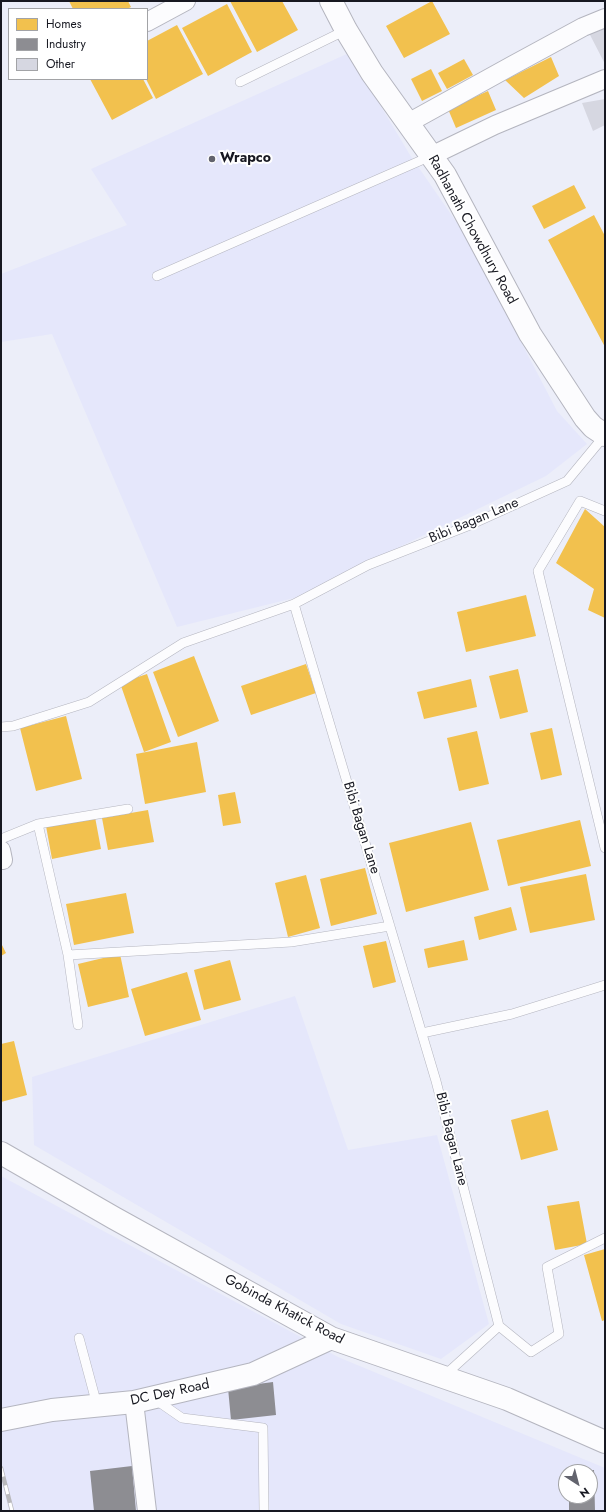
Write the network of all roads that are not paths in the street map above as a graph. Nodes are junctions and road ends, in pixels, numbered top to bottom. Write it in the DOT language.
graph roads {
  1 [pos="186,1"];
  2 [pos="336,3"];
  3 [pos="605,18"];
  4 [pos="148,21"];
  5 [pos="346,30"];
  6 [pos="605,79"];
  7 [pos="240,82"];
  8 [pos="408,123"];
  9 [pos="431,156"];
  10 [pos="158,276"];
  11 [pos="605,435"];
  12 [pos="605,511"];
  13 [pos="294,604"];
  14 [pos="1,727"];
  15 [pos="128,809"];
  16 [pos="38,824"];
  17 [pos="1,839"];
  18 [pos="605,848"];
  19 [pos="1,850"];
  20 [pos="1,860"];
  21 [pos="390,926"];
  22 [pos="68,955"];
  23 [pos="605,985"];
  24 [pos="78,1025"];
  25 [pos="422,1033"];
  26 [pos="1,1153"];
  27 [pos="605,1238"];
  28 [pos="499,1326"];
  29 [pos="79,1338"];
  30 [pos="330,1338"];
  31 [pos="443,1377"];
  32 [pos="143,1400"];
  33 [pos="96,1406"];
  34 [pos="1,1420"];
  35 [pos="605,1442"];
  36 [pos="147,1511"];
  37 [pos="264,1511"];
  1 -- 4 [label="street"];
  2 -- 5 [label="street, Radhanath Chowdhury Road"];
  3 -- 8 [label="street"];
  5 -- 7 [label="lane"];
  5 -- 8 [label="street, Radhanath Chowdhury Road"];
  6 -- 9 [label="street"];
  8 -- 9 [label="street, Radhanath Chowdhury Road"];
  9 -- 10 [label="lane"];
  9 -- 11 [label="street, Radhanath Chowdhury Road"];
  11 -- 13 [label="lane, Bibi Bagan Lane"];
  12 -- 18 [label="lane"];
  13 -- 14 [label="lane"];
  13 -- 21 [label="lane, Bibi Bagan Lane"];
  15 -- 16 [label="lane"];
  16 -- 17 [label="lane"];
  16 -- 22 [label="lane"];
  19 -- 20 [label="street"];
  21 -- 22 [label="lane"];
  21 -- 25 [label="lane, Bibi Bagan Lane"];
  22 -- 24 [label="lane"];
  23 -- 25 [label="lane"];
  25 -- 28 [label="lane, Bibi Bagan Lane"];
  26 -- 30 [label="street, Gobinda Khatick Road"];
  27 -- 28 [label="lane"];
  28 -- 31 [label="lane"];
  29 -- 33 [label="lane"];
  30 -- 31 [label="street, Gobinda Khatick Road"];
  30 -- 32 [label="street, DC Dey Road"];
  31 -- 35 [label="street, Gobinda Khatick Road"];
  32 -- 33 [label="street, DC Dey Road"];
  32 -- 36 [label="street"];
  32 -- 37 [label="lane"];
  33 -- 34 [label="street, DC Dey Road"];
}
